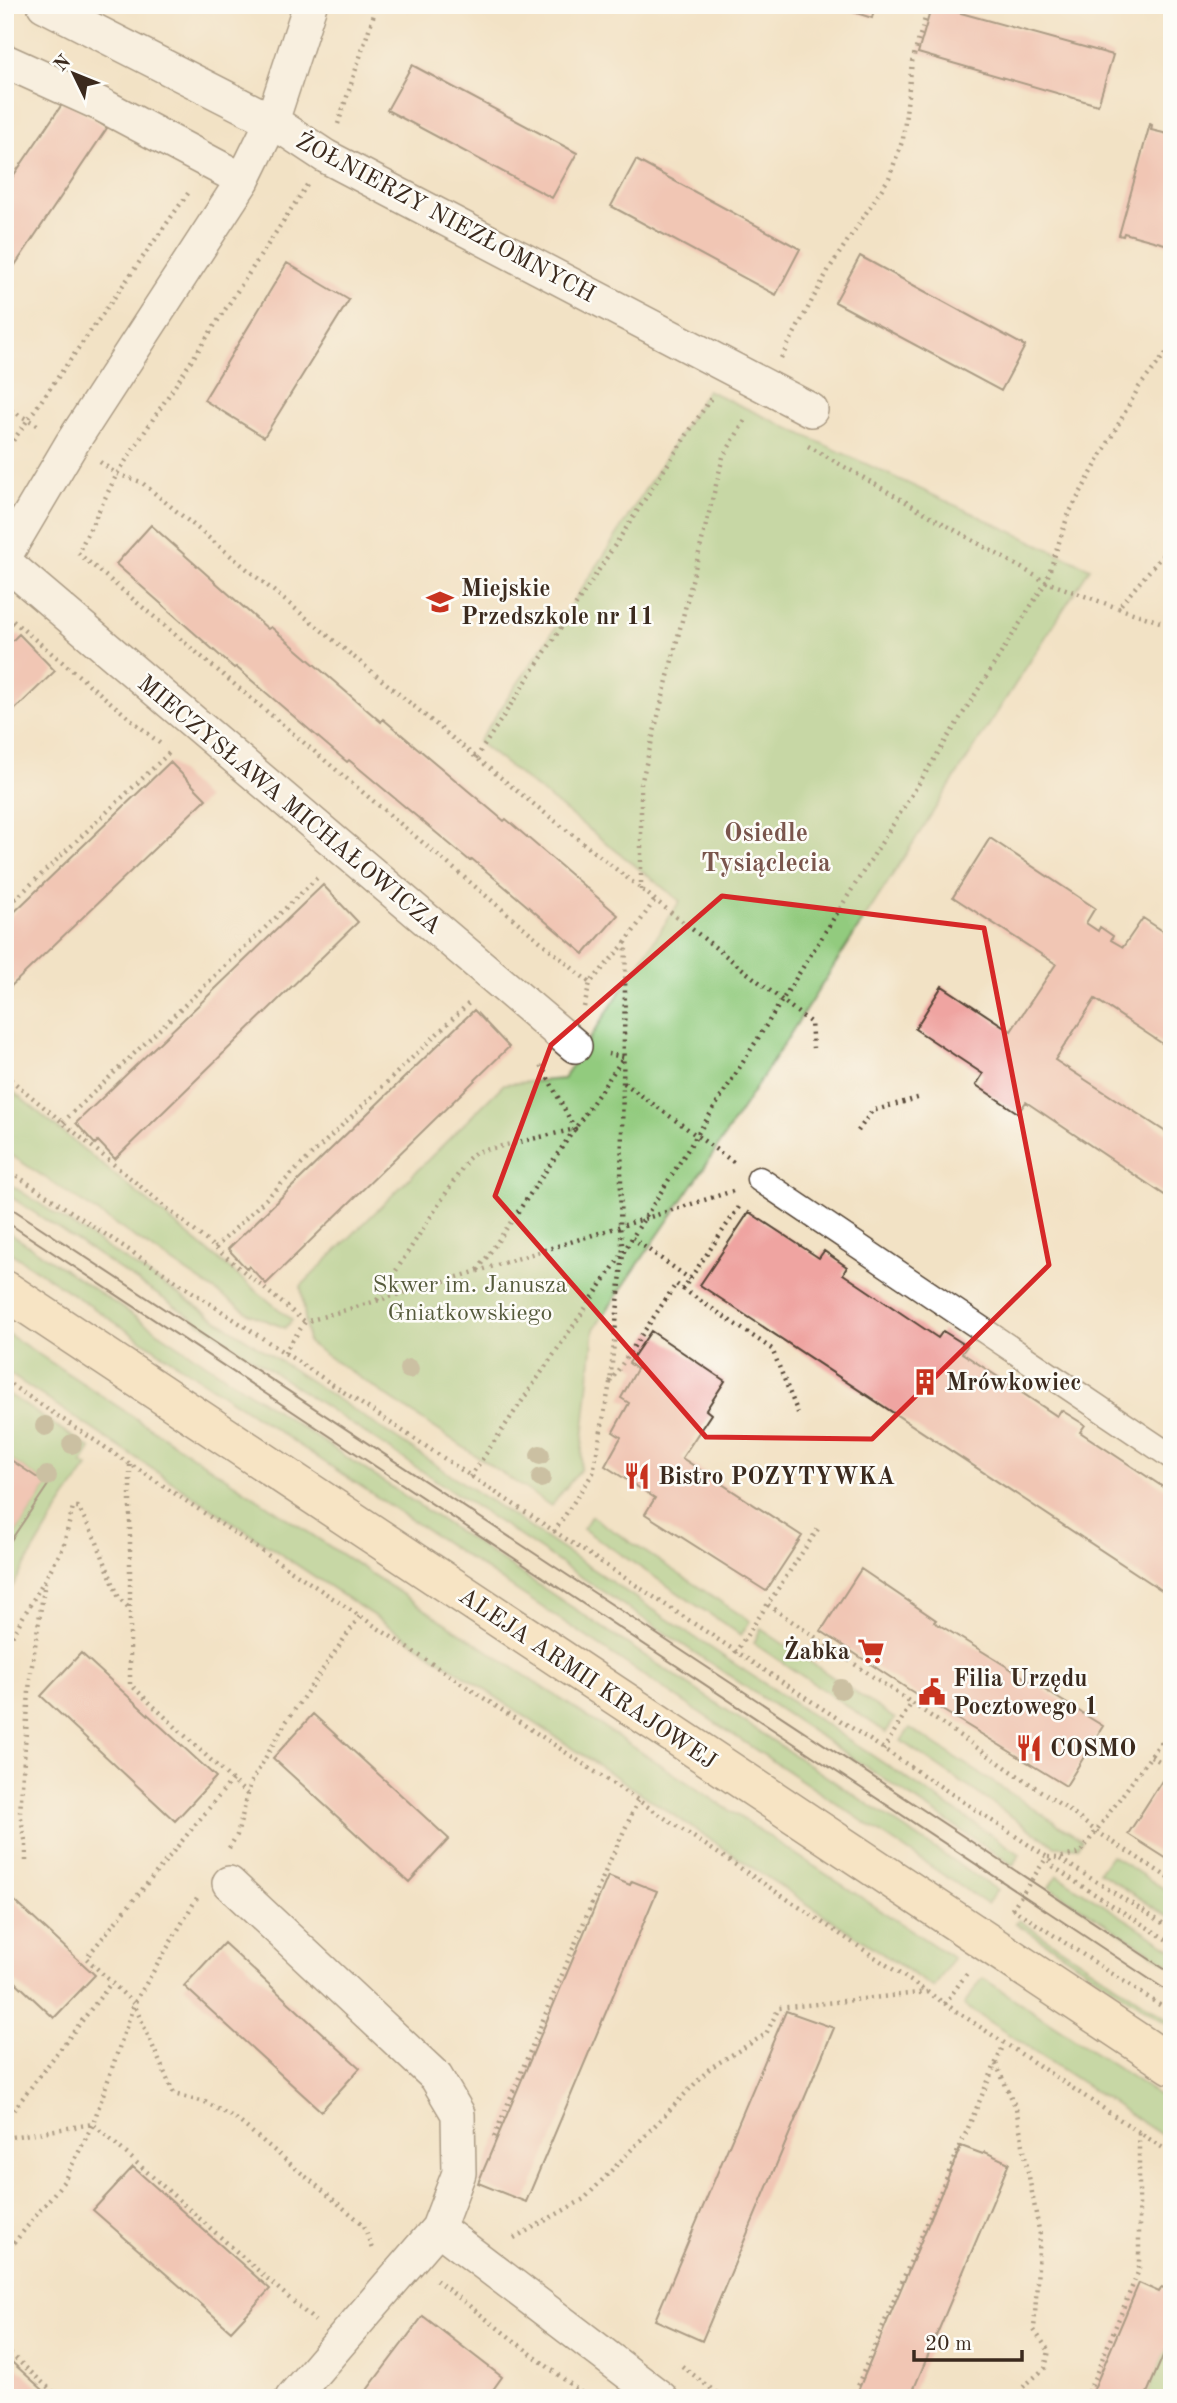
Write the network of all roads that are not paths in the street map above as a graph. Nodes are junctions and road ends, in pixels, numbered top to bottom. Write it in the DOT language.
graph roads {
  1 [pos="44,5"];
  2 [pos="310,5"];
  3 [pos="5,61"];
  4 [pos="272,121"];
  5 [pos="243,180"];
  6 [pos="811,410"];
  7 [pos="5,556"];
  8 [pos="5,562"];
  9 [pos="575,1046"];
  10 [pos="759,1179"];
  11 [pos="5,1290"];
  12 [pos="1172,1457"];
  13 [pos="218,1876"];
  14 [pos="1172,2064"];
  15 [pos="438,2228"];
  16 [pos="292,2398"];
  17 [pos="661,2398"];
  1 -- 4 [label="street, ŻOŁNIERZY NIEZŁOMNYCH"];
  2 -- 4 [label="street"];
  3 -- 5 [label="street"];
  4 -- 5 [label="street"];
  4 -- 6 [label="street, ŻOŁNIERZY NIEZŁOMNYCH"];
  5 -- 7 [label="street"];
  8 -- 9 [label="street, MIECZYSŁAWA MICHAŁOWICZA"];
  10 -- 12 [label="street"];
  11 -- 14 [label="main road, ALEJA ARMII KRAJOWEJ"];
  13 -- 15 [label="street"];
  15 -- 16 [label="street"];
  15 -- 17 [label="street"];
}
